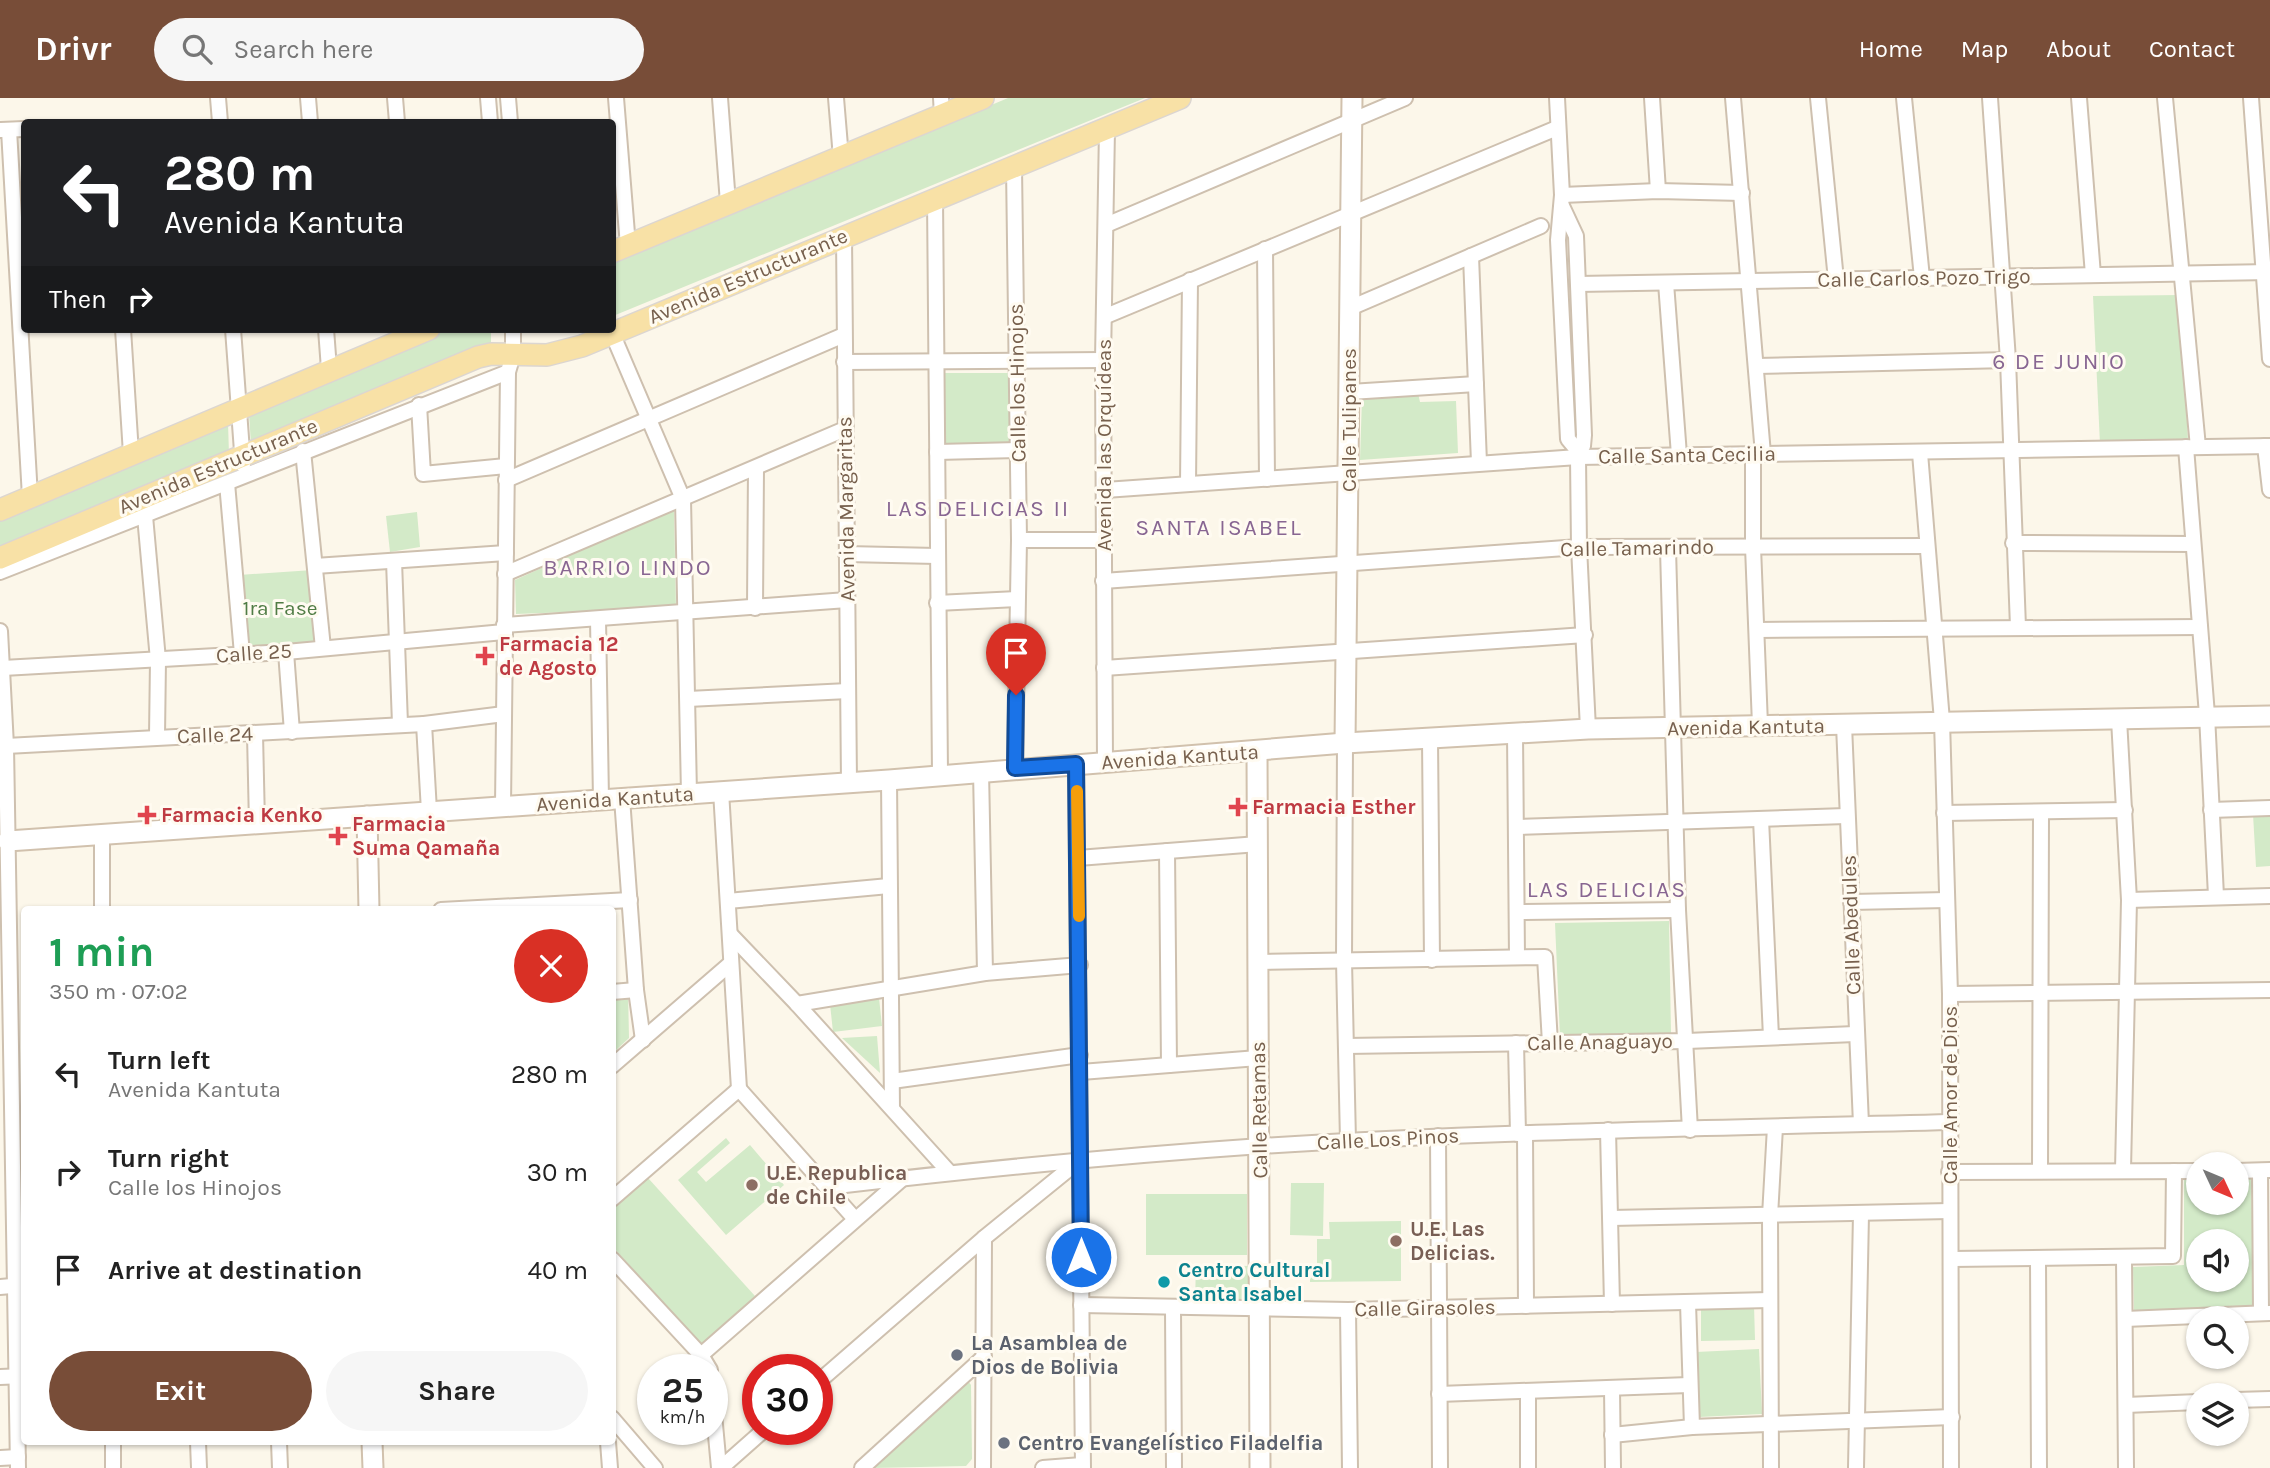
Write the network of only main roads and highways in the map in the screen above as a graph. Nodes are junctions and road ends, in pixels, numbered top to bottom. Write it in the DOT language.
graph roads {
  1 [pos="984,98"];
  2 [pos="1180,98"];
  3 [pos="941,107"];
  4 [pos="620,249"];
  5 [pos="616,331"];
  6 [pos="414,333"];
  7 [pos="612,333"];
  8 [pos="0,510"];
  9 [pos="0,558"];
  1 -- 3 [label="main road"];
  2 -- 5 [label="main road, Avenida Estructurante"];
  3 -- 4 [label="main road"];
  6 -- 8 [label="main road"];
  7 -- 9 [label="main road, Avenida Estructurante"];
}
